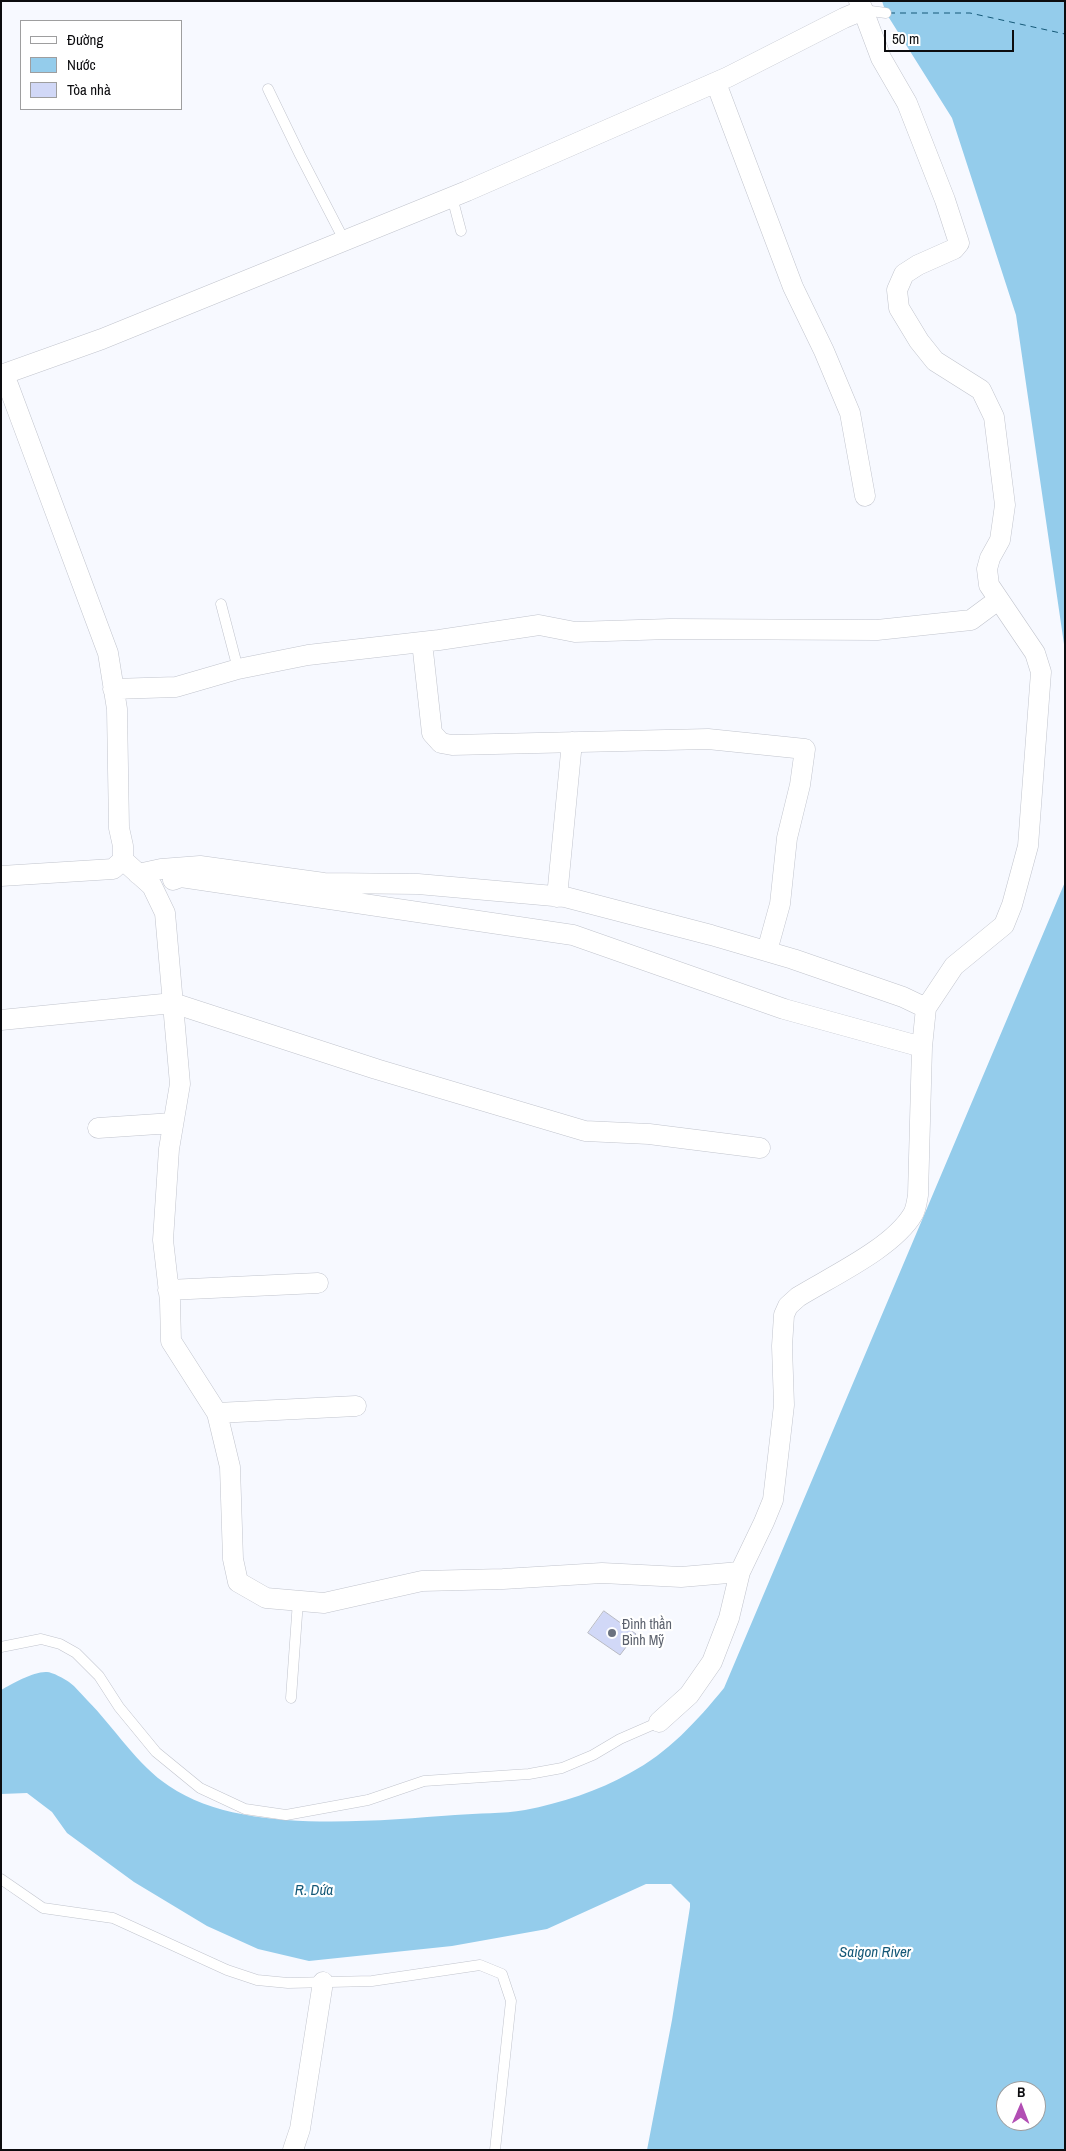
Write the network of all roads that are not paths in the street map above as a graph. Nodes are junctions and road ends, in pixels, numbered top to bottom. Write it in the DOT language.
graph roads {
  1 [pos="861,6"];
  2 [pos="886,13"];
  3 [pos="716,83"];
  4 [pos="268,88"];
  5 [pos="452,197"];
  6 [pos="461,231"];
  7 [pos="344,240"];
  8 [pos="3,375"];
  9 [pos="865,496"];
  10 [pos="998,600"];
  11 [pos="221,604"];
  12 [pos="422,642"];
  13 [pos="238,669"];
  14 [pos="114,688"];
  15 [pos="572,742"];
  16 [pos="123,860"];
  17 [pos="1,876"];
  18 [pos="145,880"];
  19 [pos="557,897"];
  20 [pos="766,951"];
  21 [pos="173,1003"];
  22 [pos="926,1008"];
  23 [pos="1,1020"];
  24 [pos="922,1047"];
  25 [pos="173,1123"];
  26 [pos="98,1128"];
  27 [pos="760,1148"];
  28 [pos="318,1283"];
  29 [pos="168,1290"];
  30 [pos="356,1406"];
  31 [pos="217,1413"];
  32 [pos="740,1572"];
  33 [pos="298,1601"];
  34 [pos="1,1647"];
  35 [pos="291,1698"];
  36 [pos="659,1722"];
  37 [pos="1,1879"];
  38 [pos="323,1982"];
  39 [pos="293,2150"];
  40 [pos="495,2150"];
  1 -- 2 [label="lane"];
  1 -- 3 [label="street"];
  1 -- 10 [label="street"];
  3 -- 5 [label="street"];
  3 -- 9 [label="street"];
  4 -- 7 [label="lane"];
  5 -- 6 [label="lane"];
  5 -- 7 [label="street"];
  7 -- 8 [label="street"];
  8 -- 14 [label="street"];
  10 -- 12 [label="street"];
  10 -- 22 [label="street"];
  11 -- 13 [label="lane"];
  12 -- 13 [label="street"];
  12 -- 15 [label="street"];
  13 -- 14 [label="street"];
  14 -- 16 [label="street"];
  15 -- 19 [label="street"];
  15 -- 20 [label="street"];
  16 -- 17 [label="street"];
  16 -- 18 [label="street"];
  18 -- 19 [label="street"];
  18 -- 21 [label="street"];
  18 -- 24 [label="street"];
  19 -- 20 [label="street"];
  20 -- 22 [label="street"];
  21 -- 23 [label="street"];
  21 -- 25 [label="street"];
  21 -- 27 [label="street"];
  22 -- 24 [label="street"];
  24 -- 32 [label="street"];
  25 -- 26 [label="street"];
  25 -- 29 [label="street"];
  28 -- 29 [label="street"];
  29 -- 31 [label="street"];
  30 -- 31 [label="street"];
  31 -- 33 [label="street"];
  32 -- 33 [label="street"];
  32 -- 36 [label="street"];
  33 -- 35 [label="lane"];
  34 -- 36 [label="lane"];
  37 -- 38 [label="lane"];
  38 -- 39 [label="street"];
  38 -- 40 [label="lane"];
}
